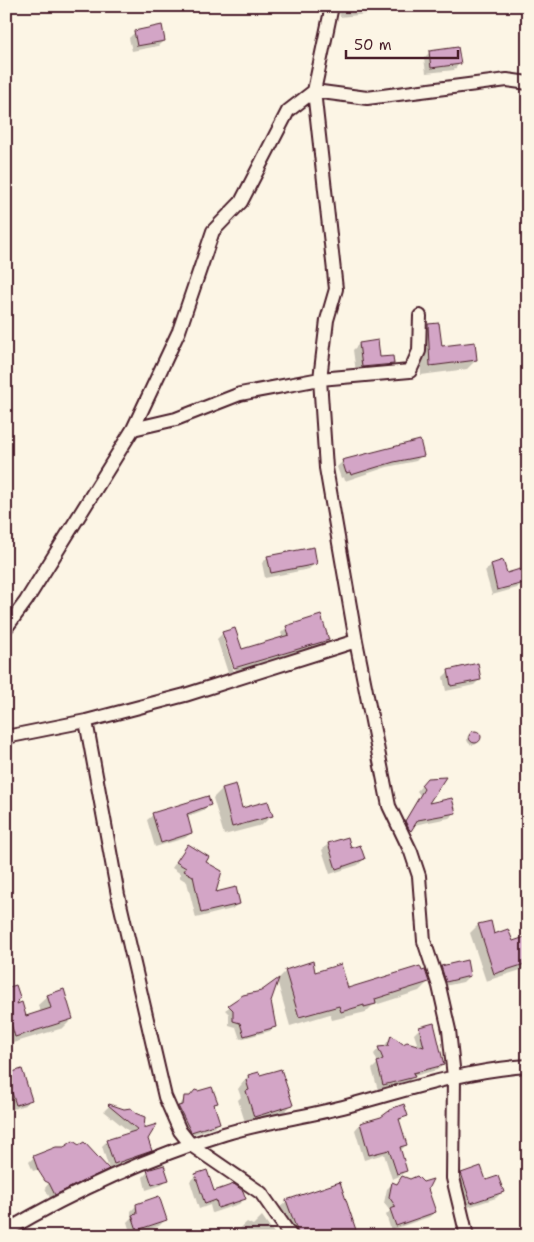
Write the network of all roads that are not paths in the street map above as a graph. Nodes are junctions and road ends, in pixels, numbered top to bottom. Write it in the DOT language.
graph roads {
  1 [pos="332,6"];
  2 [pos="528,83"];
  3 [pos="314,91"];
  4 [pos="420,316"];
  5 [pos="320,380"];
  6 [pos="133,429"];
  7 [pos="6,628"];
  8 [pos="356,641"];
  9 [pos="86,721"];
  10 [pos="6,737"];
  11 [pos="525,1063"];
  12 [pos="454,1077"];
  13 [pos="191,1145"];
  14 [pos="6,1231"];
  15 [pos="291,1236"];
  16 [pos="466,1236"];
  1 -- 3 [label="street"];
  2 -- 3 [label="street"];
  3 -- 5 [label="street"];
  3 -- 6 [label="street"];
  4 -- 5 [label="street"];
  5 -- 6 [label="street"];
  5 -- 8 [label="street"];
  6 -- 7 [label="street"];
  8 -- 9 [label="street"];
  8 -- 12 [label="street"];
  9 -- 10 [label="street"];
  9 -- 13 [label="street"];
  11 -- 12 [label="street"];
  12 -- 13 [label="street"];
  12 -- 16 [label="street"];
  13 -- 14 [label="street"];
  13 -- 15 [label="street"];
}
